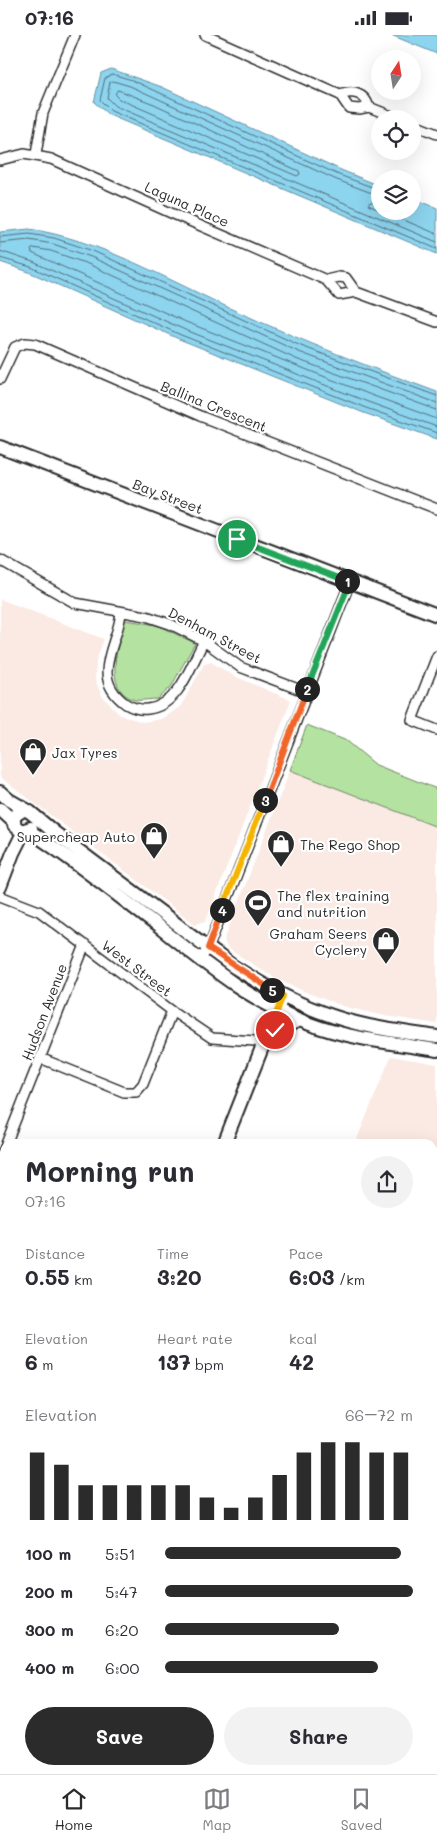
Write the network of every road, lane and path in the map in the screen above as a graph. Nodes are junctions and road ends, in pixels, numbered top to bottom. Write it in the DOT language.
graph roads {
  1 [pos="75,35"];
  2 [pos="205,35"];
  3 [pos="340,95"];
  4 [pos="369,107"];
  5 [pos="376,110"];
  6 [pos="421,128"];
  7 [pos="437,134"];
  8 [pos="36,154"];
  9 [pos="0,160"];
  10 [pos="326,279"];
  11 [pos="356,292"];
  12 [pos="437,322"];
  13 [pos="0,379"];
  14 [pos="0,447"];
  15 [pos="437,509"];
  16 [pos="0,560"];
  17 [pos="350,582"];
  18 [pos="122,613"];
  19 [pos="437,615"];
  20 [pos="204,641"];
  21 [pos="437,656"];
  22 [pos="306,692"];
  23 [pos="437,730"];
  24 [pos="0,792"];
  25 [pos="0,809"];
  26 [pos="28,812"];
  27 [pos="20,827"];
  28 [pos="0,866"];
  29 [pos="0,887"];
  30 [pos="0,896"];
  31 [pos="85,945"];
  32 [pos="208,948"];
  33 [pos="200,961"];
  34 [pos="283,996"];
  35 [pos="277,1010"];
  36 [pos="172,1011"];
  37 [pos="300,1020"];
  38 [pos="437,1037"];
  39 [pos="266,1040"];
  40 [pos="437,1050"];
  41 [pos="40,1059"];
  42 [pos="9,1139"];
  43 [pos="226,1139"];
  1 -- 8 [label="street"];
  2 -- 3 [label="street"];
  3 -- 4 [label="street"];
  3 -- 4 [label="street"];
  4 -- 5 [label="street"];
  6 -- 7 [label="street"];
  8 -- 9 [label="street"];
  8 -- 10 [label="street, Laguna Place"];
  10 -- 11 [label="street, Laguna Place"];
  10 -- 11 [label="street, Laguna Place"];
  11 -- 12 [label="street, Laguna Place"];
  13 -- 15 [label="street, Ballina Crescent"];
  14 -- 17 [label="main road, Bay Street"];
  16 -- 18 [label="street, Denham Street"];
  17 -- 19 [label="main road, Bay Street"];
  17 -- 22 [label="street"];
  18 -- 20 [label="street, Denham Street"];
  18 -- 20 [label="street"];
  20 -- 22 [label="street, Denham Street"];
  21 -- 23 [label="street"];
  22 -- 32 [label="street"];
  24 -- 26 [label="main road"];
  25 -- 27 [label="main road"];
  26 -- 27 [label="main road"];
  26 -- 27 [label="main road"];
  26 -- 32 [label="main road"];
  27 -- 28 [label="main road"];
  27 -- 29 [label="main road"];
  27 -- 33 [label="main road"];
  30 -- 31 [label="street, West Street"];
  31 -- 36 [label="street, West Street"];
  31 -- 41 [label="street, Hudson Avenue"];
  32 -- 33 [label="street"];
  32 -- 34 [label="main road"];
  33 -- 35 [label="main road"];
  34 -- 35 [label="main road"];
  34 -- 38 [label="main road"];
  35 -- 37 [label="main road"];
  35 -- 39 [label="main road"];
  36 -- 39 [label="street, West Street"];
  36 -- 41 [label="street"];
  37 -- 39 [label="main road"];
  37 -- 40 [label="main road"];
  39 -- 43 [label="main road"];
  41 -- 42 [label="street, Hudson Avenue"];
}
